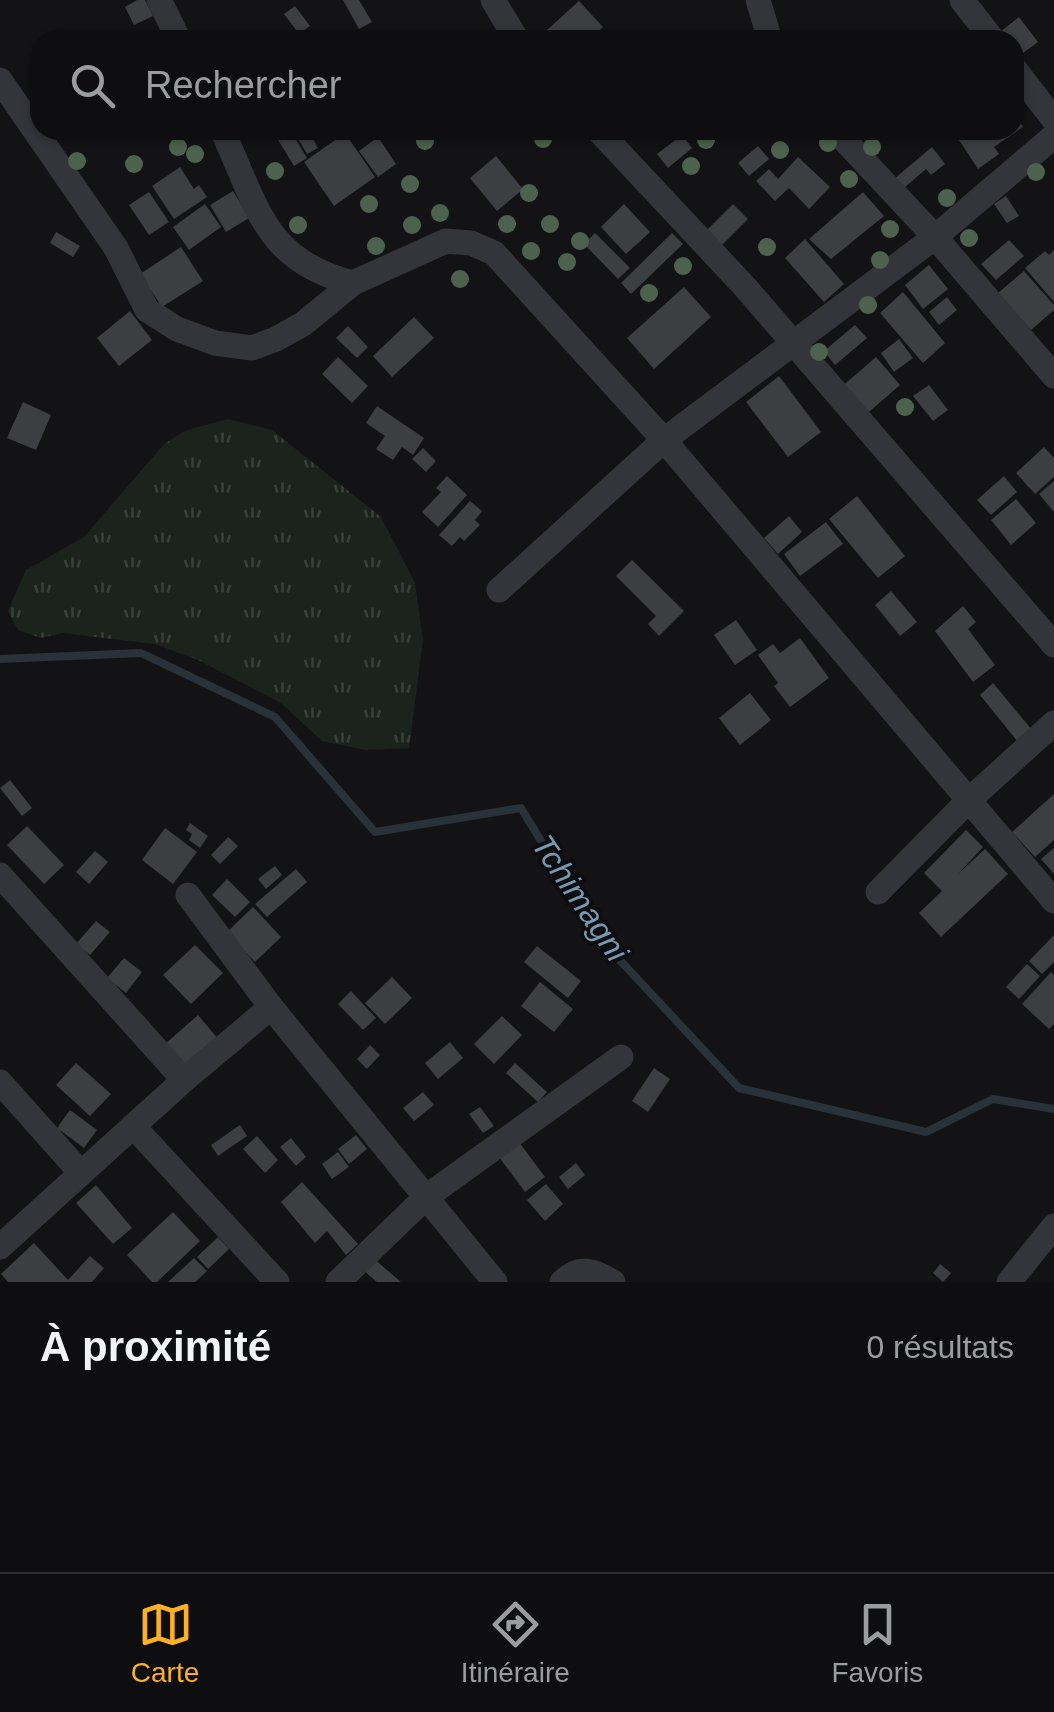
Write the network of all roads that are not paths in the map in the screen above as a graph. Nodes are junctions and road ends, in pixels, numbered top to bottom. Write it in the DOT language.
graph roads {
  1 [pos="159,0"];
  2 [pos="493,0"];
  3 [pos="758,0"];
  4 [pos="962,0"];
  5 [pos="173,30"];
  6 [pos="511,30"];
  7 [pos="767,30"];
  8 [pos="985,30"];
  9 [pos="0,80"];
  10 [pos="1024,81"];
  11 [pos="1054,120"];
  12 [pos="30,121"];
  13 [pos="1054,136"];
  14 [pos="44,140"];
  15 [pos="227,140"];
  16 [pos="607,140"];
  17 [pos="845,140"];
  18 [pos="934,237"];
  19 [pos="352,284"];
  20 [pos="794,344"];
  21 [pos="1054,376"];
  22 [pos="664,440"];
  23 [pos="499,590"];
  24 [pos="1054,645"];
  25 [pos="1054,723"];
  26 [pos="968,802"];
  27 [pos="0,875"];
  28 [pos="878,892"];
  29 [pos="188,895"];
  30 [pos="1054,901"];
  31 [pos="271,1007"];
  32 [pos="621,1057"];
  33 [pos="184,1080"];
  34 [pos="0,1082"];
  35 [pos="133,1126"];
  36 [pos="82,1173"];
  37 [pos="426,1197"];
  38 [pos="1054,1226"];
  39 [pos="0,1248"];
  40 [pos="278,1282"];
  41 [pos="338,1282"];
  42 [pos="495,1282"];
  43 [pos="562,1282"];
  44 [pos="613,1282"];
  45 [pos="1009,1282"];
  1 -- 5 [label="street"];
  2 -- 6 [label="street"];
  3 -- 7 [label="street"];
  4 -- 8 [label="street"];
  9 -- 12 [label="street"];
  10 -- 11 [label="street"];
  13 -- 18 [label="street"];
  14 -- 19 [label="street"];
  15 -- 19 [label="street"];
  16 -- 20 [label="street"];
  17 -- 18 [label="street"];
  18 -- 20 [label="street"];
  18 -- 21 [label="street"];
  19 -- 22 [label="street"];
  20 -- 22 [label="street"];
  20 -- 24 [label="street"];
  22 -- 23 [label="street"];
  22 -- 26 [label="street"];
  25 -- 26 [label="street"];
  26 -- 28 [label="street"];
  26 -- 30 [label="street"];
  27 -- 33 [label="street"];
  29 -- 31 [label="street"];
  31 -- 33 [label="street"];
  31 -- 37 [label="street"];
  32 -- 37 [label="street"];
  33 -- 35 [label="street"];
  34 -- 36 [label="street"];
  35 -- 36 [label="street"];
  35 -- 40 [label="street"];
  36 -- 39 [label="street"];
  37 -- 41 [label="street"];
  37 -- 42 [label="street"];
  38 -- 45 [label="street"];
  43 -- 44 [label="street"];
}
